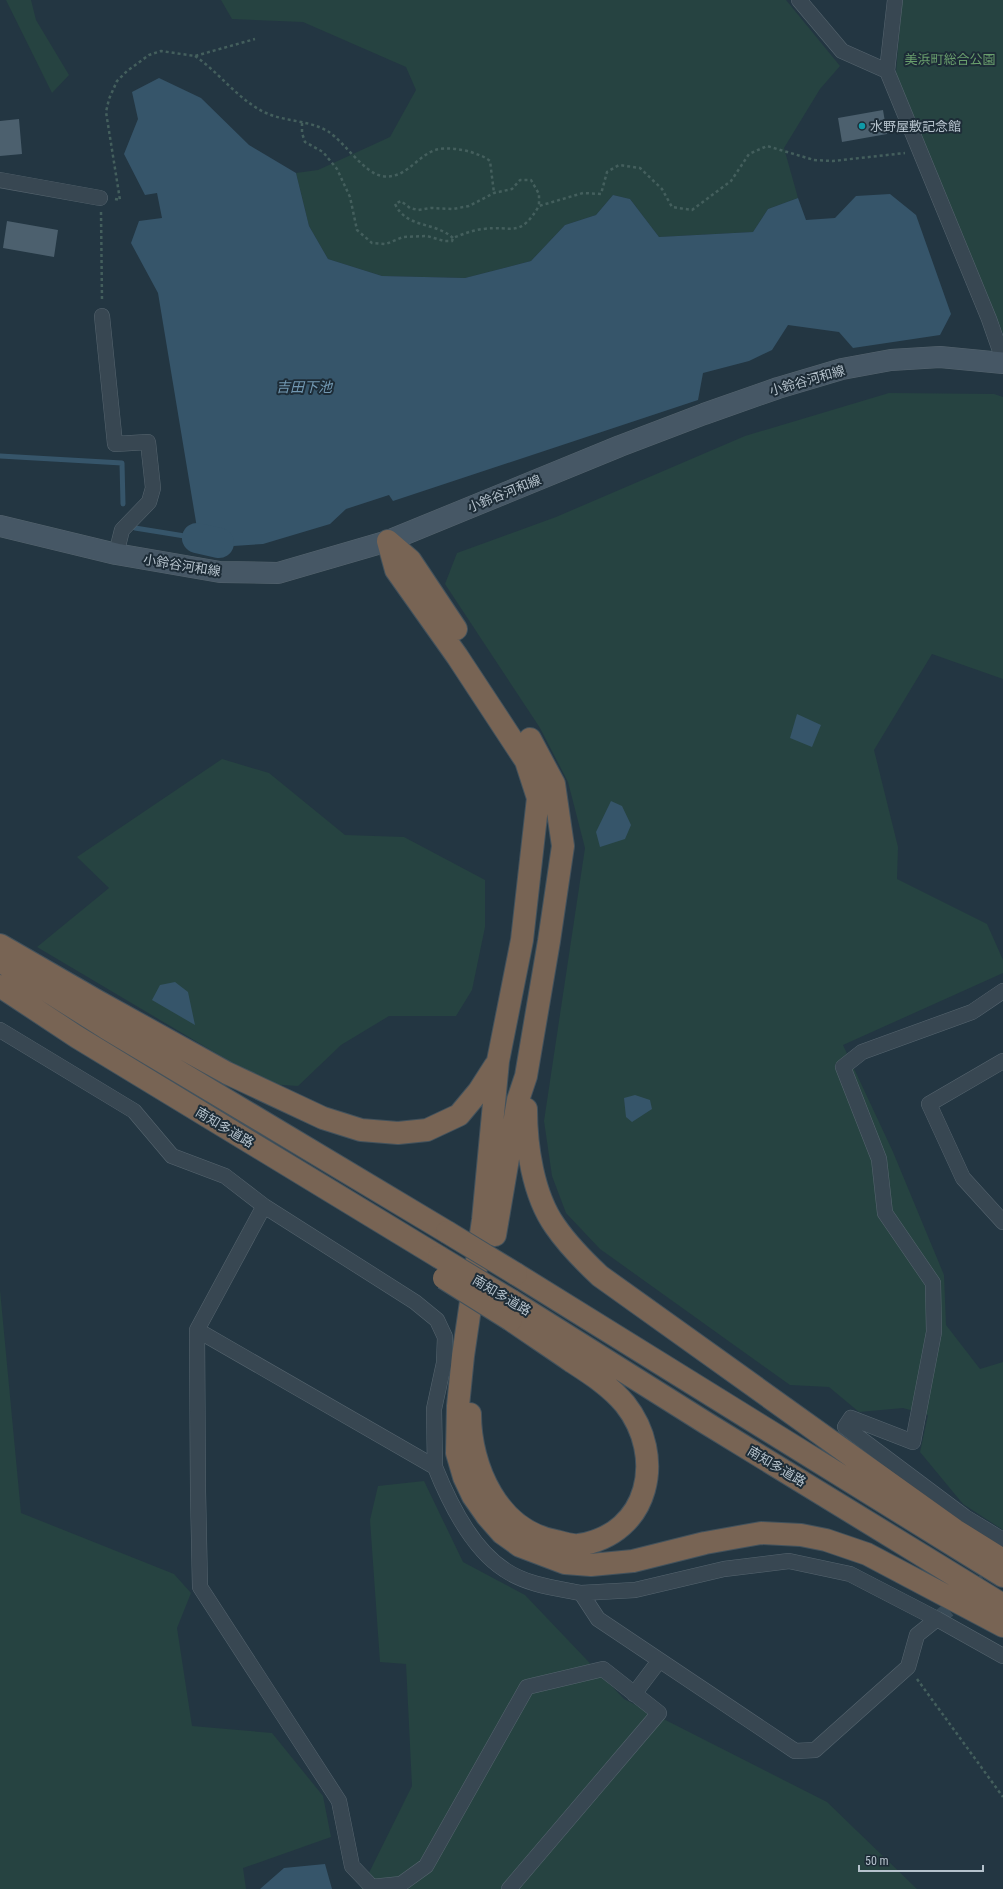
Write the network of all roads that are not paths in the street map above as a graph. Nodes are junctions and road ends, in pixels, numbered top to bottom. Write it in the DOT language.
graph roads {
  1 [pos="799,0"];
  2 [pos="895,0"];
  3 [pos="887,71"];
  4 [pos="0,180"];
  5 [pos="100,198"];
  6 [pos="102,316"];
  7 [pos="1003,359"];
  8 [pos="1003,363"];
  9 [pos="0,526"];
  10 [pos="388,541"];
  11 [pos="116,554"];
  12 [pos="0,945"];
  13 [pos="0,962"];
  14 [pos="0,986"];
  15 [pos="1003,991"];
  16 [pos="0,1030"];
  17 [pos="498,1061"];
  18 [pos="1003,1061"];
  19 [pos="526,1076"];
  20 [pos="296,1170"];
  21 [pos="264,1206"];
  22 [pos="1003,1222"];
  23 [pos="512,1310"];
  24 [pos="197,1330"];
  25 [pos="435,1467"];
  26 [pos="1003,1540"];
  27 [pos="1003,1560"];
  28 [pos="1003,1576"];
  29 [pos="581,1593"];
  30 [pos="1003,1605"];
  31 [pos="937,1619"];
  32 [pos="1003,1626"];
  33 [pos="1003,1656"];
  34 [pos="659,1661"];
  35 [pos="634,1694"];
  36 [pos="509,1889"];
  1 -- 3 [label="street"];
  2 -- 3 [label="street"];
  3 -- 7 [label="street"];
  4 -- 5 [label="street"];
  6 -- 11 [label="street"];
  8 -- 10 [label="main road, 小鈴谷河和線"];
  9 -- 11 [label="main road, 小鈴谷河和線"];
  10 -- 11 [label="main road, 小鈴谷河和線"];
  10 -- 17 [label="highway"];
  10 -- 19 [label="highway"];
  12 -- 17 [label="highway"];
  13 -- 28 [label="highway, 南知多道路, bridge"];
  14 -- 20 [label="highway, 南知多道路"];
  15 -- 26 [label="street"];
  16 -- 21 [label="street"];
  17 -- 32 [label="highway"];
  18 -- 22 [label="street"];
  19 -- 23 [label="highway"];
  19 -- 27 [label="highway"];
  20 -- 23 [label="highway, 南知多道路, bridge"];
  20 -- 23 [label="highway, bridge"];
  21 -- 24 [label="street"];
  21 -- 25 [label="street"];
  23 -- 30 [label="highway, 南知多道路"];
  24 -- 25 [label="street"];
  24 -- 35 [label="street"];
  25 -- 29 [label="street"];
  29 -- 31 [label="street"];
  29 -- 34 [label="street"];
  31 -- 33 [label="street"];
  31 -- 34 [label="street"];
  34 -- 35 [label="street"];
  35 -- 36 [label="street"];
}
